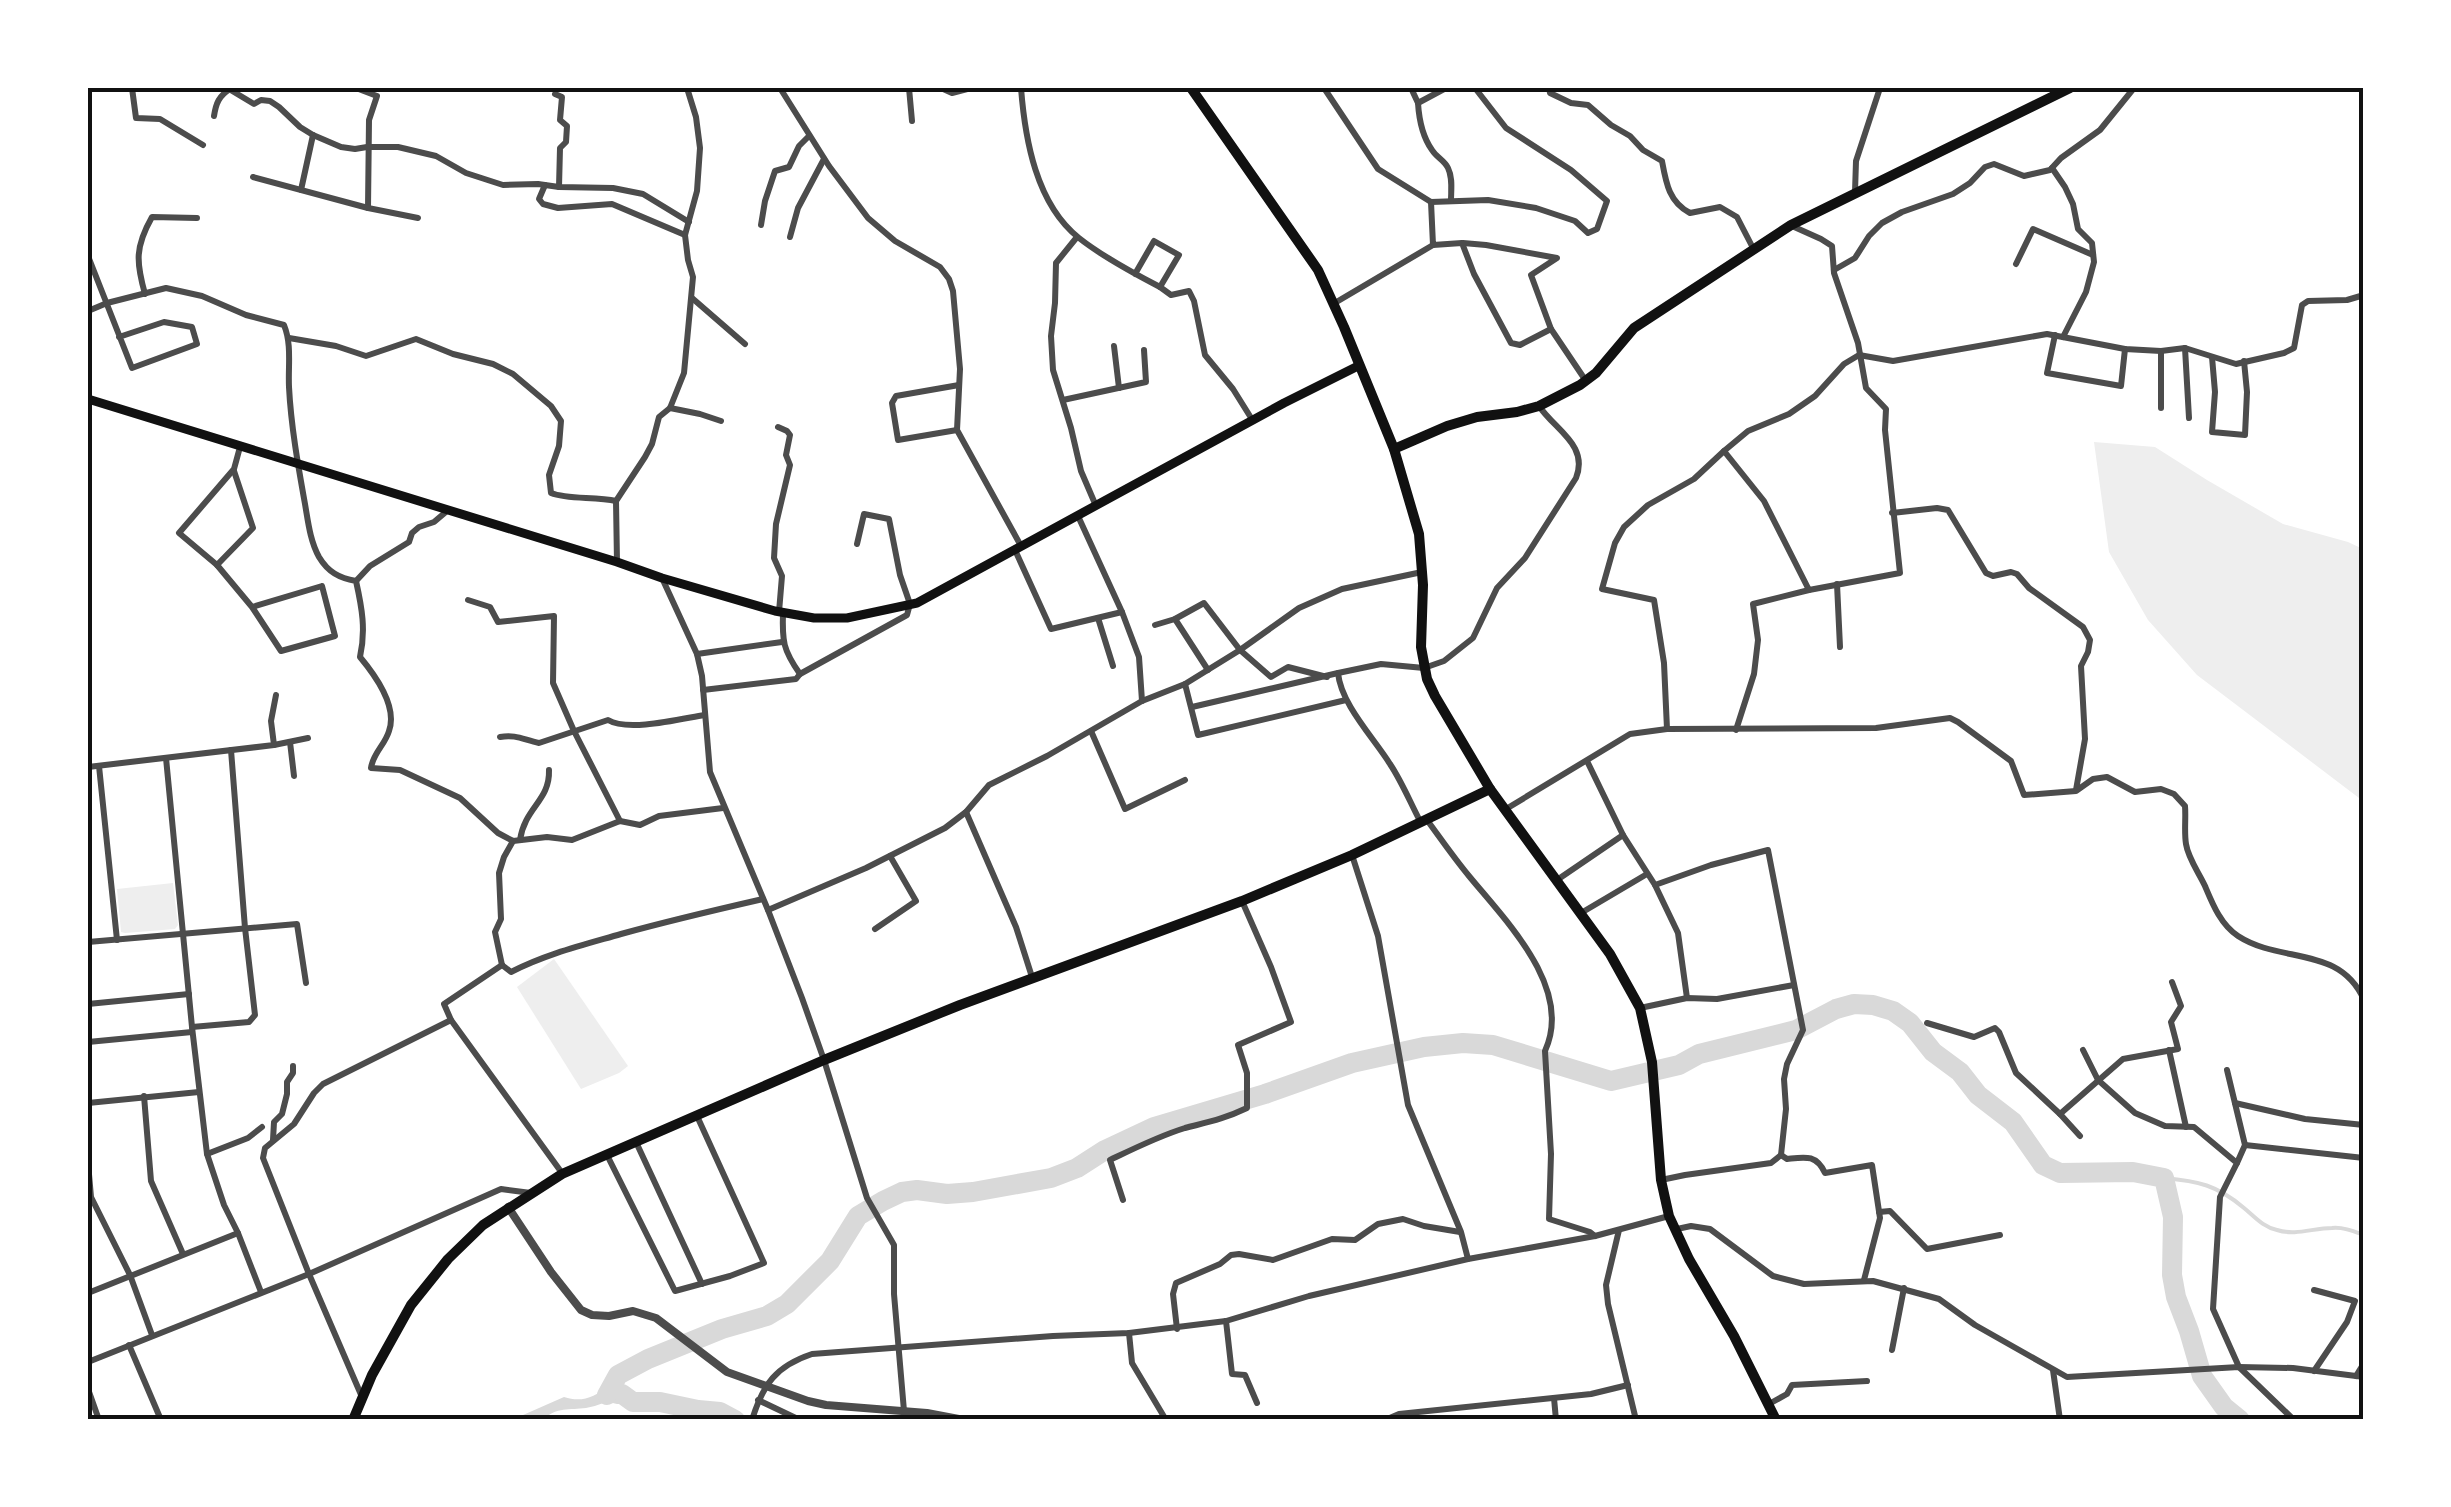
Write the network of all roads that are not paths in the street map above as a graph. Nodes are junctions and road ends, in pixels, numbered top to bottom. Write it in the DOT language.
graph roads {
  1 [pos="132,88"];
  2 [pos="231,88"];
  3 [pos="356,88"];
  4 [pos="687,88"];
  5 [pos="780,88"];
  6 [pos="908,88"];
  7 [pos="941,88"];
  8 [pos="971,88"];
  9 [pos="1021,88"];
  10 [pos="1191,88"];
  11 [pos="1324,88"];
  12 [pos="1412,88"];
  13 [pos="1446,88"];
  14 [pos="1474,88"];
  15 [pos="1549,88"];
  16 [pos="1880,88"];
  17 [pos="2070,88"];
  18 [pos="2134,88"];
  19 [pos="555,94"];
  20 [pos="1418,103"];
  21 [pos="214,116"];
  22 [pos="912,121"];
  23 [pos="313,135"];
  24 [pos="810,136"];
  25 [pos="203,145"];
  26 [pos="367,147"];
  27 [pos="824,159"];
  28 [pos="2052,168"];
  29 [pos="253,177"];
  30 [pos="544,185"];
  31 [pos="558,187"];
  32 [pos="301,190"];
  33 [pos="1856,192"];
  34 [pos="1452,201"];
  35 [pos="1431,202"];
  36 [pos="368,208"];
  37 [pos="197,218"];
  38 [pos="418,218"];
  39 [pos="689,222"];
  40 [pos="760,225"];
  41 [pos="1791,225"];
  42 [pos="685,235"];
  43 [pos="790,237"];
  44 [pos="1078,237"];
  45 [pos="1462,243"];
  46 [pos="1433,246"];
  47 [pos="1754,250"];
  48 [pos="2093,255"];
  49 [pos="88,256"];
  50 [pos="2016,264"];
  51 [pos="1834,270"];
  52 [pos="1135,274"];
  53 [pos="1160,286"];
  54 [pos="145,294"];
  55 [pos="2364,295"];
  56 [pos="691,297"];
  57 [pos="106,304"];
  58 [pos="1333,304"];
  59 [pos="88,311"];
  60 [pos="1551,329"];
  61 [pos="2059,336"];
  62 [pos="119,337"];
  63 [pos="289,338"];
  64 [pos="745,344"];
  65 [pos="1114,346"];
  66 [pos="2185,348"];
  67 [pos="2125,349"];
  68 [pos="1144,350"];
  69 [pos="2161,351"];
  70 [pos="1860,355"];
  71 [pos="2212,357"];
  72 [pos="2244,362"];
  73 [pos="1358,366"];
  74 [pos="1586,381"];
  75 [pos="959,385"];
  76 [pos="1118,388"];
  77 [pos="88,398"];
  78 [pos="1063,400"];
  79 [pos="1539,406"];
  80 [pos="670,408"];
  81 [pos="2161,408"];
  82 [pos="2188,418"];
  83 [pos="1253,420"];
  84 [pos="721,422"];
  85 [pos="778,427"];
  86 [pos="957,430"];
  87 [pos="240,447"];
  88 [pos="1394,449"];
  89 [pos="1724,450"];
  90 [pos="298,465"];
  91 [pos="234,470"];
  92 [pos="616,500"];
  93 [pos="1096,506"];
  94 [pos="448,510"];
  95 [pos="1892,513"];
  96 [pos="1078,516"];
  97 [pos="857,544"];
  98 [pos="1018,549"];
  99 [pos="617,562"];
  100 [pos="217,565"];
  101 [pos="1422,572"];
  102 [pos="662,578"];
  103 [pos="356,581"];
  104 [pos="1836,584"];
  105 [pos="1809,590"];
  106 [pos="468,600"];
  107 [pos="910,604"];
  108 [pos="252,607"];
  109 [pos="781,612"];
  110 [pos="1122,612"];
  111 [pos="1098,618"];
  112 [pos="1175,619"];
  113 [pos="1155,625"];
  114 [pos="782,642"];
  115 [pos="1840,647"];
  116 [pos="1240,650"];
  117 [pos="697,654"];
  118 [pos="1113,666"];
  119 [pos="1424,668"];
  120 [pos="1208,670"];
  121 [pos="1338,673"];
  122 [pos="800,674"];
  123 [pos="1327,677"];
  124 [pos="1185,684"];
  125 [pos="703,690"];
  126 [pos="276,695"];
  127 [pos="1346,700"];
  128 [pos="1142,701"];
  129 [pos="1192,708"];
  130 [pos="704,715"];
  131 [pos="1667,729"];
  132 [pos="1736,730"];
  133 [pos="574,731"];
  134 [pos="1091,731"];
  135 [pos="500,737"];
  136 [pos="308,738"];
  137 [pos="290,742"];
  138 [pos="274,745"];
  139 [pos="231,750"];
  140 [pos="166,758"];
  141 [pos="1586,761"];
  142 [pos="99,766"];
  143 [pos="88,767"];
  144 [pos="549,770"];
  145 [pos="294,776"];
  146 [pos="1186,780"];
  147 [pos="1490,789"];
  148 [pos="2076,791"];
  149 [pos="723,808"];
  150 [pos="1506,809"];
  151 [pos="966,812"];
  152 [pos="1423,820"];
  153 [pos="620,821"];
  154 [pos="1623,835"];
  155 [pos="516,840"];
  156 [pos="1352,855"];
  157 [pos="890,856"];
  158 [pos="1648,874"];
  159 [pos="1557,880"];
  160 [pos="1655,885"];
  161 [pos="763,899"];
  162 [pos="1242,901"];
  163 [pos="768,910"];
  164 [pos="1581,912"];
  165 [pos="245,928"];
  166 [pos="875,929"];
  167 [pos="184,933"];
  168 [pos="117,940"];
  169 [pos="88,942"];
  170 [pos="502,965"];
  171 [pos="1033,978"];
  172 [pos="306,982"];
  173 [pos="2172,982"];
  174 [pos="1794,985"];
  175 [pos="189,994"];
  176 [pos="1687,998"];
  177 [pos="2364,1000"];
  178 [pos="88,1004"];
  179 [pos="1640,1008"];
  180 [pos="451,1020"];
  181 [pos="1927,1024"];
  182 [pos="192,1030"];
  183 [pos="88,1042"];
  184 [pos="2083,1050"];
  185 [pos="2170,1050"];
  186 [pos="824,1060"];
  187 [pos="293,1066"];
  188 [pos="2228,1070"];
  189 [pos="2098,1080"];
  190 [pos="200,1092"];
  191 [pos="144,1096"];
  192 [pos="88,1102"];
  193 [pos="2235,1103"];
  194 [pos="2060,1114"];
  195 [pos="697,1115"];
  196 [pos="2364,1125"];
  197 [pos="262,1126"];
  198 [pos="2186,1127"];
  199 [pos="2080,1136"];
  200 [pos="273,1142"];
  201 [pos="636,1142"];
  202 [pos="2245,1145"];
  203 [pos="207,1154"];
  204 [pos="607,1155"];
  205 [pos="1780,1155"];
  206 [pos="2364,1158"];
  207 [pos="88,1163"];
  208 [pos="2237,1163"];
  209 [pos="562,1174"];
  210 [pos="1661,1180"];
  211 [pos="532,1193"];
  212 [pos="1124,1200"];
  213 [pos="508,1207"];
  214 [pos="1879,1212"];
  215 [pos="1670,1216"];
  216 [pos="1677,1229"];
  217 [pos="1619,1230"];
  218 [pos="1461,1232"];
  219 [pos="238,1233"];
  220 [pos="2000,1235"];
  221 [pos="1595,1236"];
  222 [pos="183,1254"];
  223 [pos="1468,1259"];
  224 [pos="309,1274"];
  225 [pos="130,1275"];
  226 [pos="1864,1280"];
  227 [pos="702,1284"];
  228 [pos="1904,1288"];
  229 [pos="2314,1290"];
  230 [pos="88,1292"];
  231 [pos="260,1292"];
  232 [pos="1226,1321"];
  233 [pos="1176,1329"];
  234 [pos="1129,1332"];
  235 [pos="152,1336"];
  236 [pos="129,1345"];
  237 [pos="899,1349"];
  238 [pos="1892,1350"];
  239 [pos="88,1362"];
  240 [pos="2364,1363"];
  241 [pos="2240,1367"];
  242 [pos="2053,1369"];
  243 [pos="2314,1371"];
  244 [pos="2360,1376"];
  245 [pos="1867,1382"];
  246 [pos="768,1385"];
  247 [pos="1628,1385"];
  248 [pos="88,1390"];
  249 [pos="362,1398"];
  250 [pos="1554,1398"];
  251 [pos="758,1400"];
  252 [pos="1257,1403"];
  253 [pos="1768,1405"];
  254 [pos="904,1411"];
  255 [pos="638,1419"];
  256 [pos="99,1420"];
  257 [pos="161,1420"];
  258 [pos="353,1420"];
  259 [pos="619,1420"];
  260 [pos="647,1420"];
  261 [pos="752,1420"];
  262 [pos="800,1420"];
  263 [pos="964,1420"];
  264 [pos="1166,1420"];
  265 [pos="1385,1420"];
  266 [pos="1556,1420"];
  267 [pos="1636,1420"];
  268 [pos="1776,1420"];
  269 [pos="2060,1420"];
  270 [pos="2294,1420"];
  1 -- 25 [label="street"];
  2 -- 21 [label="street"];
  2 -- 23 [label="street"];
  3 -- 26 [label="street"];
  4 -- 39 [label="street"];
  5 -- 24 [label="street"];
  6 -- 22 [label="street"];
  7 -- 8 [label="street"];
  9 -- 44 [label="street"];
  10 -- 58 [label="main road"];
  11 -- 35 [label="street"];
  12 -- 20 [label="street"];
  13 -- 20 [label="street"];
  14 -- 34 [label="street"];
  15 -- 47 [label="street"];
  16 -- 33 [label="street"];
  17 -- 33 [label="main road"];
  18 -- 28 [label="street"];
  19 -- 31 [label="street"];
  20 -- 34 [label="street"];
  23 -- 26 [label="street"];
  23 -- 32 [label="street"];
  24 -- 27 [label="street"];
  24 -- 40 [label="street"];
  26 -- 30 [label="street"];
  26 -- 36 [label="street"];
  27 -- 43 [label="street"];
  27 -- 75 [label="street"];
  28 -- 48 [label="street"];
  28 -- 51 [label="street"];
  29 -- 32 [label="street"];
  30 -- 31 [label="street"];
  30 -- 42 [label="street"];
  31 -- 39 [label="street"];
  32 -- 36 [label="street"];
  33 -- 41 [label="main road"];
  34 -- 35 [label="street"];
  35 -- 46 [label="street"];
  36 -- 38 [label="street"];
  37 -- 54 [label="street"];
  39 -- 42 [label="street"];
  41 -- 47 [label="main road"];
  41 -- 51 [label="street"];
  42 -- 56 [label="street"];
  44 -- 52 [label="street"];
  44 -- 78 [label="street"];
  45 -- 46 [label="street"];
  45 -- 60 [label="street"];
  45 -- 60 [label="street"];
  46 -- 58 [label="street"];
  47 -- 74 [label="main road"];
  48 -- 50 [label="street"];
  48 -- 61 [label="street"];
  49 -- 57 [label="street"];
  51 -- 70 [label="street"];
  52 -- 53 [label="street"];
  52 -- 53 [label="street"];
  53 -- 83 [label="street"];
  54 -- 57 [label="street"];
  54 -- 63 [label="street"];
  55 -- 72 [label="street"];
  56 -- 64 [label="street"];
  56 -- 80 [label="street"];
  57 -- 59 [label="street"];
  57 -- 62 [label="street"];
  58 -- 73 [label="main road"];
  60 -- 74 [label="street"];
  61 -- 67 [label="street"];
  61 -- 67 [label="street"];
  61 -- 70 [label="street"];
  62 -- 62 [label="street"];
  63 -- 90 [label="street"];
  63 -- 92 [label="street"];
  65 -- 76 [label="street"];
  66 -- 69 [label="street"];
  66 -- 71 [label="street"];
  66 -- 82 [label="street"];
  67 -- 69 [label="street"];
  68 -- 76 [label="street"];
  69 -- 81 [label="street"];
  70 -- 89 [label="street"];
  70 -- 95 [label="street"];
  71 -- 72 [label="street"];
  71 -- 72 [label="street"];
  73 -- 83 [label="main road"];
  73 -- 88 [label="main road"];
  74 -- 79 [label="main road"];
  75 -- 86 [label="street"];
  75 -- 86 [label="street"];
  76 -- 78 [label="street"];
  77 -- 87 [label="main road"];
  78 -- 93 [label="street"];
  79 -- 88 [label="main road"];
  79 -- 119 [label="street"];
  80 -- 84 [label="street"];
  80 -- 92 [label="street"];
  83 -- 93 [label="main road"];
  85 -- 109 [label="street"];
  86 -- 98 [label="street"];
  87 -- 90 [label="main road"];
  87 -- 91 [label="street"];
  88 -- 101 [label="main road"];
  89 -- 105 [label="street"];
  89 -- 131 [label="street"];
  90 -- 94 [label="main road"];
  90 -- 103 [label="street"];
  91 -- 100 [label="street"];
  91 -- 100 [label="street"];
  92 -- 99 [label="street"];
  93 -- 96 [label="main road"];
  94 -- 99 [label="main road"];
  94 -- 103 [label="street"];
  95 -- 104 [label="street"];
  95 -- 148 [label="street"];
  96 -- 98 [label="main road"];
  96 -- 110 [label="street"];
  97 -- 107 [label="street"];
  98 -- 107 [label="main road"];
  98 -- 111 [label="street"];
  99 -- 102 [label="main road"];
  100 -- 108 [label="street"];
  101 -- 116 [label="street"];
  101 -- 119 [label="main road"];
  102 -- 109 [label="main road"];
  102 -- 117 [label="street"];
  103 -- 155 [label="street"];
  104 -- 105 [label="street"];
  104 -- 115 [label="street"];
  105 -- 132 [label="street"];
  106 -- 133 [label="street"];
  107 -- 109 [label="main road"];
  107 -- 122 [label="street"];
  108 -- 108 [label="street"];
  109 -- 114 [label="street"];
  110 -- 111 [label="street"];
  110 -- 128 [label="street"];
  111 -- 118 [label="street"];
  112 -- 113 [label="street"];
  112 -- 116 [label="street"];
  112 -- 120 [label="street"];
  114 -- 117 [label="street"];
  114 -- 122 [label="street"];
  116 -- 120 [label="street"];
  116 -- 123 [label="street"];
  117 -- 125 [label="street"];
  119 -- 121 [label="street"];
  119 -- 147 [label="main road"];
  120 -- 124 [label="street"];
  121 -- 123 [label="street"];
  121 -- 127 [label="street"];
  122 -- 125 [label="street"];
  123 -- 129 [label="street"];
  124 -- 128 [label="street"];
  124 -- 129 [label="street"];
  125 -- 130 [label="street"];
  126 -- 138 [label="street"];
  127 -- 129 [label="street"];
  127 -- 152 [label="street"];
  128 -- 134 [label="street"];
  130 -- 133 [label="street"];
  130 -- 149 [label="street"];
  131 -- 132 [label="street"];
  131 -- 141 [label="street"];
  132 -- 148 [label="street"];
  133 -- 135 [label="street"];
  133 -- 153 [label="street"];
  134 -- 146 [label="street"];
  134 -- 151 [label="street"];
  136 -- 137 [label="street"];
  137 -- 138 [label="street"];
  137 -- 145 [label="street"];
  138 -- 139 [label="street"];
  139 -- 140 [label="street"];
  139 -- 165 [label="street"];
  140 -- 142 [label="street"];
  140 -- 167 [label="street"];
  141 -- 150 [label="street"];
  141 -- 154 [label="street"];
  142 -- 143 [label="street"];
  142 -- 168 [label="street"];
  144 -- 155 [label="street"];
  147 -- 150 [label="main road"];
  147 -- 152 [label="main road"];
  148 -- 177 [label="street"];
  149 -- 153 [label="street"];
  149 -- 161 [label="street"];
  150 -- 159 [label="main road"];
  151 -- 157 [label="street"];
  151 -- 171 [label="street"];
  152 -- 156 [label="main road"];
  152 -- 221 [label="street"];
  153 -- 155 [label="street"];
  154 -- 158 [label="street"];
  154 -- 159 [label="street"];
  155 -- 170 [label="street"];
  156 -- 162 [label="main road"];
  156 -- 218 [label="street"];
  157 -- 163 [label="street"];
  157 -- 166 [label="street"];
  158 -- 160 [label="street"];
  158 -- 164 [label="street"];
  159 -- 164 [label="main road"];
  160 -- 174 [label="street"];
  160 -- 176 [label="street"];
  161 -- 163 [label="street"];
  161 -- 170 [label="street"];
  162 -- 171 [label="main road"];
  162 -- 212 [label="street"];
  163 -- 186 [label="street"];
  164 -- 179 [label="main road"];
  165 -- 167 [label="street"];
  165 -- 172 [label="street"];
  165 -- 182 [label="street"];
  167 -- 168 [label="street"];
  167 -- 175 [label="street"];
  168 -- 169 [label="street"];
  170 -- 180 [label="street"];
  171 -- 186 [label="main road"];
  173 -- 185 [label="street"];
  174 -- 176 [label="street"];
  174 -- 205 [label="street"];
  175 -- 178 [label="street"];
  175 -- 182 [label="street"];
  176 -- 179 [label="street"];
  179 -- 210 [label="main road"];
  180 -- 200 [label="street"];
  180 -- 209 [label="street"];
  181 -- 194 [label="street"];
  182 -- 183 [label="street"];
  182 -- 190 [label="street"];
  184 -- 189 [label="street"];
  185 -- 189 [label="street"];
  185 -- 198 [label="street"];
  186 -- 195 [label="main road"];
  186 -- 237 [label="street"];
  187 -- 200 [label="street"];
  188 -- 193 [label="street"];
  189 -- 194 [label="street"];
  189 -- 198 [label="street"];
  190 -- 191 [label="street"];
  190 -- 203 [label="street"];
  191 -- 192 [label="street"];
  191 -- 222 [label="street"];
  193 -- 196 [label="street"];
  193 -- 202 [label="street"];
  194 -- 199 [label="street"];
  195 -- 201 [label="main road"];
  195 -- 227 [label="street"];
  197 -- 203 [label="street"];
  198 -- 208 [label="street"];
  200 -- 224 [label="street"];
  201 -- 204 [label="main road"];
  201 -- 227 [label="street"];
  202 -- 206 [label="street"];
  202 -- 208 [label="street"];
  203 -- 219 [label="street"];
  204 -- 209 [label="main road"];
  204 -- 227 [label="street"];
  205 -- 210 [label="street"];
  205 -- 214 [label="street"];
  207 -- 225 [label="street"];
  208 -- 241 [label="street"];
  209 -- 211 [label="main road"];
  210 -- 215 [label="main road"];
  211 -- 213 [label="main road"];
  211 -- 224 [label="street"];
  213 -- 246 [label="street"];
  213 -- 249 [label="main road"];
  214 -- 220 [label="street"];
  214 -- 226 [label="street"];
  215 -- 216 [label="main road"];
  215 -- 217 [label="street"];
  216 -- 226 [label="street"];
  216 -- 253 [label="main road"];
  217 -- 221 [label="street"];
  217 -- 247 [label="street"];
  218 -- 223 [label="street"];
  218 -- 233 [label="street"];
  219 -- 222 [label="street"];
  219 -- 231 [label="street"];
  221 -- 223 [label="street"];
  222 -- 225 [label="street"];
  223 -- 232 [label="street"];
  224 -- 231 [label="street"];
  224 -- 249 [label="street"];
  225 -- 230 [label="street"];
  225 -- 235 [label="street"];
  226 -- 228 [label="street"];
  228 -- 238 [label="street"];
  228 -- 242 [label="street"];
  229 -- 243 [label="street"];
  231 -- 235 [label="street"];
  232 -- 233 [label="street"];
  232 -- 252 [label="street"];
  233 -- 234 [label="street"];
  234 -- 237 [label="street"];
  234 -- 264 [label="street"];
  235 -- 236 [label="street"];
  236 -- 239 [label="street"];
  236 -- 257 [label="street"];
  237 -- 246 [label="street"];
  237 -- 254 [label="street"];
  240 -- 244 [label="street"];
  241 -- 242 [label="street"];
  241 -- 243 [label="street"];
  241 -- 270 [label="street"];
  242 -- 269 [label="street"];
  243 -- 244 [label="street"];
  245 -- 253 [label="street"];
  246 -- 251 [label="street"];
  246 -- 254 [label="street"];
  247 -- 250 [label="street"];
  247 -- 267 [label="street"];
  248 -- 256 [label="street"];
  249 -- 258 [label="main road"];
  250 -- 265 [label="street"];
  250 -- 266 [label="street"];
  251 -- 261 [label="street"];
  251 -- 262 [label="street"];
  253 -- 268 [label="main road"];
  254 -- 263 [label="street"];
  255 -- 259 [label="street"];
  255 -- 260 [label="street"];
}
